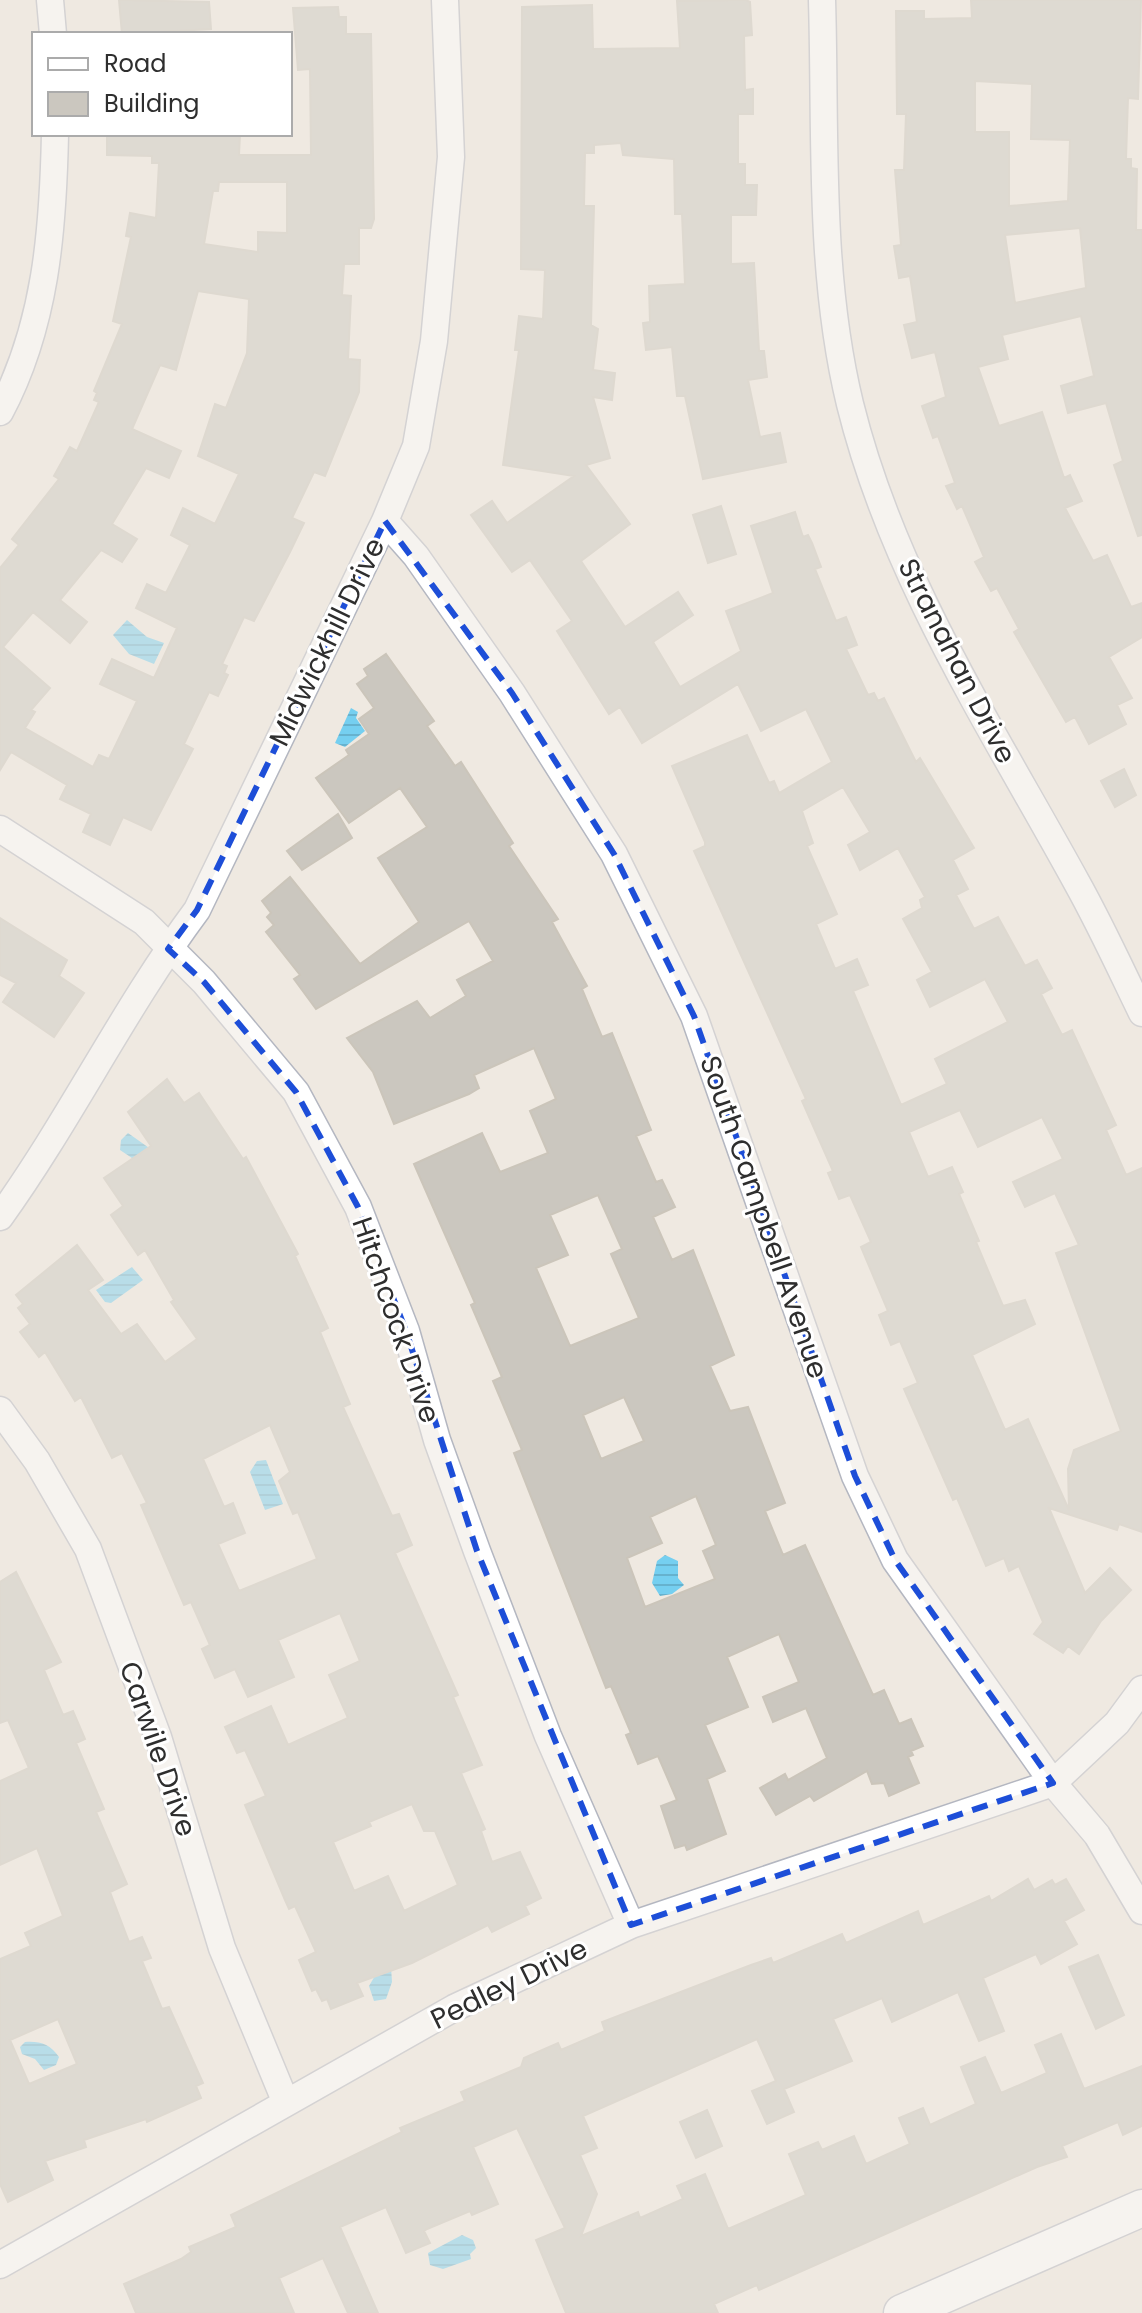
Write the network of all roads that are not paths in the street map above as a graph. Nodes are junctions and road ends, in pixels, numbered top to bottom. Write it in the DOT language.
graph roads {
  1 [pos="50,0"];
  2 [pos="445,0"];
  3 [pos="822,0"];
  4 [pos="53,32"];
  5 [pos="55,136"];
  6 [pos="0,412"];
  7 [pos="385,521"];
  8 [pos="0,829"];
  9 [pos="168,949"];
  10 [pos="1142,1013"];
  11 [pos="0,1217"];
  12 [pos="0,1410"];
  13 [pos="1142,1689"];
  14 [pos="1053,1783"];
  15 [pos="1142,1911"];
  16 [pos="631,1925"];
  17 [pos="286,2103"];
  18 [pos="1142,2208"];
  19 [pos="0,2265"];
  20 [pos="902,2313"];
  1 -- 4 [label="street"];
  2 -- 7 [label="street, Midwickhill Drive"];
  3 -- 10 [label="street, Stranahan Drive"];
  5 -- 6 [label="street"];
  7 -- 9 [label="street, Midwickhill Drive"];
  7 -- 14 [label="street, South Campbell Avenue"];
  8 -- 9 [label="street, Hitchcock Drive"];
  9 -- 11 [label="street, Midwickhill Drive"];
  9 -- 16 [label="street, Hitchcock Drive"];
  12 -- 17 [label="street, Carwile Drive"];
  13 -- 14 [label="street"];
  14 -- 15 [label="street, South Campbell Avenue"];
  14 -- 16 [label="street, Pedley Drive"];
  16 -- 17 [label="street, Pedley Drive"];
  17 -- 19 [label="street, Pedley Drive"];
  18 -- 20 [label="street"];
}
